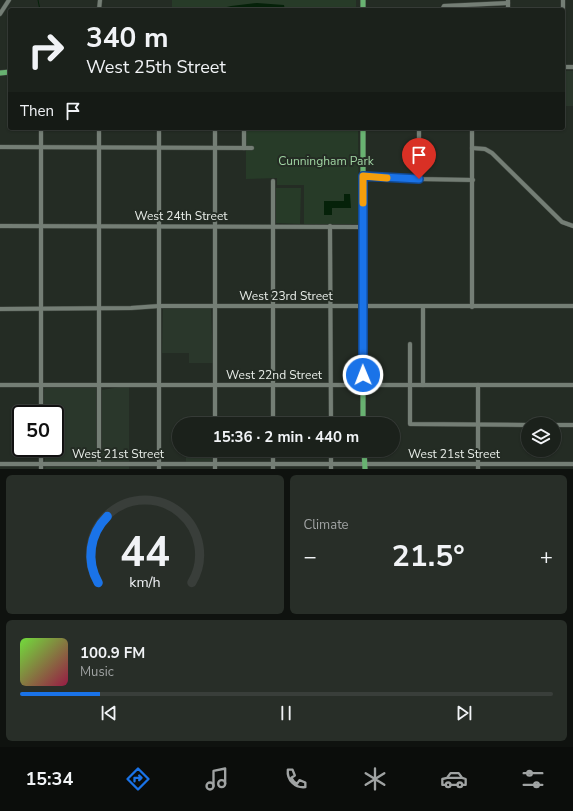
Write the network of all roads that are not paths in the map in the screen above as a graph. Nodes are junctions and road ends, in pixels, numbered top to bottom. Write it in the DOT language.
graph roads {
  1 [pos="9,0"];
  2 [pos="508,2"];
  3 [pos="443,8"];
  4 [pos="0,14"];
  5 [pos="41,130"];
  6 [pos="99,130"];
  7 [pos="159,130"];
  8 [pos="215,130"];
  9 [pos="244,130"];
  10 [pos="363,130"];
  11 [pos="420,130"];
  12 [pos="472,130"];
  13 [pos="0,147"];
  14 [pos="41,147"];
  15 [pos="99,148"];
  16 [pos="159,148"];
  17 [pos="215,148"];
  18 [pos="244,148"];
  19 [pos="252,148"];
  20 [pos="472,148"];
  21 [pos="363,176"];
  22 [pos="419,179"];
  23 [pos="472,180"];
  24 [pos="273,181"];
  25 [pos="0,226"];
  26 [pos="41,226"];
  27 [pos="99,226"];
  28 [pos="159,226"];
  29 [pos="215,226"];
  30 [pos="273,226"];
  31 [pos="330,226"];
  32 [pos="573,226"];
  33 [pos="362,227"];
  34 [pos="159,306"];
  35 [pos="215,306"];
  36 [pos="273,306"];
  37 [pos="331,306"];
  38 [pos="362,306"];
  39 [pos="573,306"];
  40 [pos="423,307"];
  41 [pos="472,307"];
  42 [pos="99,308"];
  43 [pos="0,309"];
  44 [pos="41,309"];
  45 [pos="410,344"];
  46 [pos="0,385"];
  47 [pos="41,385"];
  48 [pos="99,385"];
  49 [pos="159,385"];
  50 [pos="215,385"];
  51 [pos="273,385"];
  52 [pos="331,385"];
  53 [pos="363,385"];
  54 [pos="410,385"];
  55 [pos="423,385"];
  56 [pos="478,385"];
  57 [pos="573,385"];
  58 [pos="41,405"];
  59 [pos="215,417"];
  60 [pos="273,417"];
  61 [pos="331,417"];
  62 [pos="363,417"];
  63 [pos="478,424"];
  64 [pos="521,424"];
  65 [pos="561,425"];
  66 [pos="573,425"];
  67 [pos="364,457"];
  68 [pos="0,464"];
  69 [pos="99,464"];
  70 [pos="478,464"];
  71 [pos="573,464"];
  72 [pos="273,466"];
  73 [pos="331,466"];
  74 [pos="41,467"];
  75 [pos="159,467"];
  76 [pos="215,467"];
  77 [pos="365,467"];
  78 [pos="478,469"];
  1 -- 4 [label="street"];
  2 -- 3 [label="street"];
  5 -- 14 [label="street"];
  6 -- 15 [label="street"];
  7 -- 16 [label="street"];
  8 -- 17 [label="street"];
  9 -- 18 [label="street"];
  10 -- 21 [label="main road"];
  11 -- 22 [label="street"];
  12 -- 20 [label="street"];
  13 -- 14 [label="street"];
  14 -- 15 [label="street"];
  14 -- 26 [label="street"];
  15 -- 16 [label="street"];
  15 -- 27 [label="street"];
  16 -- 17 [label="street"];
  16 -- 28 [label="street"];
  17 -- 18 [label="street"];
  17 -- 29 [label="street"];
  18 -- 19 [label="street"];
  20 -- 23 [label="street"];
  20 -- 32 [label="street"];
  21 -- 22 [label="street"];
  21 -- 33 [label="main road"];
  22 -- 23 [label="street"];
  23 -- 41 [label="street"];
  24 -- 30 [label="street"];
  25 -- 26 [label="street, West 24th Street"];
  26 -- 27 [label="street, West 24th Street"];
  26 -- 44 [label="street"];
  27 -- 28 [label="street, West 24th Street"];
  27 -- 42 [label="street"];
  28 -- 29 [label="street, West 24th Street"];
  28 -- 34 [label="street"];
  29 -- 30 [label="street, West 24th Street"];
  29 -- 35 [label="street"];
  30 -- 31 [label="street, West 24th Street"];
  30 -- 36 [label="street"];
  31 -- 33 [label="street, West 24th Street"];
  31 -- 37 [label="street"];
  33 -- 38 [label="main road"];
  34 -- 35 [label="street, West 23rd Street"];
  34 -- 42 [label="street, West 23rd Street"];
  34 -- 49 [label="street"];
  35 -- 36 [label="street, West 23rd Street"];
  35 -- 50 [label="street"];
  36 -- 37 [label="street, West 23rd Street"];
  36 -- 51 [label="street"];
  37 -- 38 [label="street, West 23rd Street"];
  37 -- 52 [label="street"];
  38 -- 40 [label="street, West 23rd Street"];
  38 -- 53 [label="main road"];
  39 -- 41 [label="street, West 23rd Street"];
  40 -- 41 [label="street, West 23rd Street"];
  40 -- 55 [label="street"];
  42 -- 44 [label="street, West 23rd Street"];
  42 -- 48 [label="street"];
  43 -- 44 [label="street, West 23rd Street"];
  44 -- 47 [label="street"];
  45 -- 54 [label="street"];
  46 -- 47 [label="street, West 22nd Street"];
  47 -- 48 [label="street, West 22nd Street"];
  47 -- 58 [label="street"];
  48 -- 49 [label="street, West 22nd Street"];
  48 -- 69 [label="street"];
  49 -- 50 [label="street, West 22nd Street"];
  49 -- 75 [label="street"];
  50 -- 51 [label="street, West 22nd Street"];
  50 -- 59 [label="street"];
  51 -- 52 [label="street, West 22nd Street"];
  51 -- 60 [label="street"];
  52 -- 53 [label="street, West 22nd Street"];
  52 -- 61 [label="street"];
  53 -- 54 [label="street, West 22nd Street"];
  53 -- 62 [label="main road"];
  54 -- 55 [label="street, West 22nd Street"];
  54 -- 63 [label="street"];
  55 -- 56 [label="street, West 22nd Street"];
  56 -- 57 [label="street, West 22nd Street"];
  56 -- 63 [label="street"];
  63 -- 64 [label="street"];
  63 -- 70 [label="street"];
  65 -- 66 [label="street"];
  67 -- 77 [label="main road"];
  68 -- 74 [label="street, West 21st Street"];
  69 -- 74 [label="street, West 21st Street"];
  69 -- 75 [label="street, West 21st Street"];
  70 -- 71 [label="street, West 21st Street"];
  70 -- 77 [label="street, West 21st Street"];
  70 -- 78 [label="street"];
  72 -- 73 [label="street, West 21st Street"];
  72 -- 76 [label="street, West 21st Street"];
  73 -- 77 [label="street, West 21st Street"];
  75 -- 76 [label="street, West 21st Street"];
}
